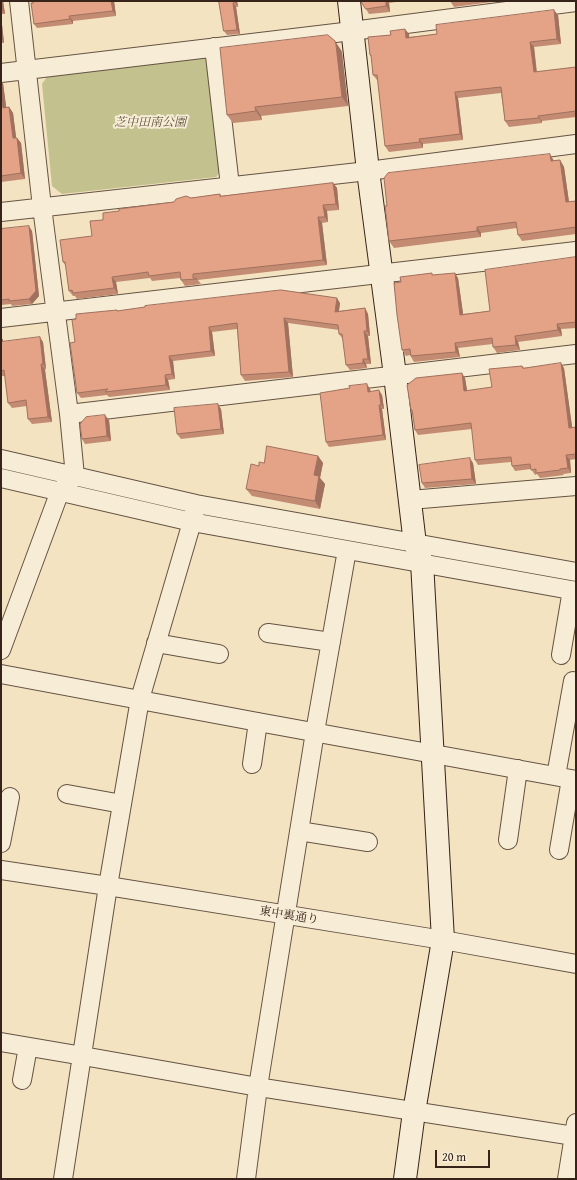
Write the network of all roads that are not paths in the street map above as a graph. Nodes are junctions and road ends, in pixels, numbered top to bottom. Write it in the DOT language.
graph roads {
  1 [pos="20,1"];
  2 [pos="349,1"];
  3 [pos="576,2"];
  4 [pos="352,31"];
  5 [pos="214,48"];
  6 [pos="27,70"];
  7 [pos="1,73"];
  8 [pos="576,144"];
  9 [pos="368,171"];
  10 [pos="230,186"];
  11 [pos="42,207"];
  12 [pos="1,212"];
  13 [pos="576,251"];
  14 [pos="381,273"];
  15 [pos="56,312"];
  16 [pos="1,318"];
  17 [pos="576,354"];
  18 [pos="395,375"];
  19 [pos="70,414"];
  20 [pos="1,459"];
  21 [pos="75,476"];
  22 [pos="1,478"];
  23 [pos="576,486"];
  24 [pos="60,491"];
  25 [pos="410,500"];
  26 [pos="196,504"];
  27 [pos="192,522"];
  28 [pos="347,550"];
  29 [pos="418,553"];
  30 [pos="576,572"];
  31 [pos="574,590"];
  32 [pos="268,633"];
  33 [pos="331,642"];
  34 [pos="156,643"];
  35 [pos="1,650"];
  36 [pos="219,654"];
  37 [pos="561,655"];
  38 [pos="1,674"];
  39 [pos="573,681"];
  40 [pos="140,699"];
  41 [pos="258,722"];
  42 [pos="315,732"];
  43 [pos="432,753"];
  44 [pos="252,764"];
  45 [pos="518,769"];
  46 [pos="568,778"];
  47 [pos="67,794"];
  48 [pos="10,797"];
  49 [pos="122,804"];
  50 [pos="300,831"];
  51 [pos="508,840"];
  52 [pos="368,842"];
  53 [pos="1,843"];
  54 [pos="559,850"];
  55 [pos="1,870"];
  56 [pos="108,886"];
  57 [pos="286,916"];
  58 [pos="443,940"];
  59 [pos="576,964"];
  60 [pos="1,1042"];
  61 [pos="28,1047"];
  62 [pos="83,1056"];
  63 [pos="22,1080"];
  64 [pos="258,1088"];
  65 [pos="414,1112"];
  66 [pos="575,1130"];
  67 [pos="63,1179"];
  68 [pos="246,1179"];
  69 [pos="405,1179"];
  70 [pos="567,1179"];
  1 -- 6 [label="street"];
  2 -- 4 [label="street"];
  3 -- 4 [label="street"];
  4 -- 5 [label="street"];
  4 -- 9 [label="street"];
  5 -- 6 [label="street"];
  5 -- 10 [label="street"];
  6 -- 7 [label="street"];
  6 -- 11 [label="street"];
  8 -- 9 [label="street"];
  9 -- 10 [label="street"];
  9 -- 14 [label="street"];
  10 -- 11 [label="street"];
  11 -- 12 [label="street"];
  11 -- 15 [label="street"];
  13 -- 14 [label="street"];
  14 -- 15 [label="street"];
  14 -- 18 [label="street"];
  15 -- 16 [label="street"];
  15 -- 19 [label="street"];
  17 -- 18 [label="street"];
  18 -- 19 [label="street"];
  18 -- 25 [label="street"];
  19 -- 21 [label="street"];
  20 -- 21 [label="street"];
  21 -- 24 [label="street"];
  21 -- 26 [label="street"];
  22 -- 24 [label="street"];
  23 -- 25 [label="street"];
  24 -- 27 [label="street"];
  24 -- 35 [label="street"];
  25 -- 29 [label="street"];
  26 -- 27 [label="street"];
  26 -- 29 [label="street"];
  27 -- 28 [label="street"];
  27 -- 34 [label="street"];
  28 -- 29 [label="street"];
  28 -- 33 [label="street"];
  29 -- 30 [label="street"];
  29 -- 31 [label="street"];
  29 -- 43 [label="street"];
  31 -- 37 [label="street"];
  32 -- 33 [label="street"];
  33 -- 42 [label="street"];
  34 -- 36 [label="street"];
  34 -- 40 [label="street"];
  38 -- 40 [label="street"];
  39 -- 46 [label="street"];
  40 -- 41 [label="street"];
  40 -- 49 [label="street"];
  41 -- 42 [label="street"];
  41 -- 44 [label="street"];
  42 -- 43 [label="street"];
  42 -- 50 [label="street"];
  43 -- 45 [label="street"];
  43 -- 58 [label="street"];
  45 -- 46 [label="street"];
  45 -- 51 [label="street"];
  46 -- 54 [label="street"];
  47 -- 49 [label="street"];
  48 -- 53 [label="street"];
  49 -- 56 [label="street"];
  50 -- 52 [label="street"];
  50 -- 57 [label="street"];
  55 -- 56 [label="street, 東中裏通り"];
  56 -- 57 [label="street, 東中裏通り"];
  56 -- 62 [label="street"];
  57 -- 58 [label="street, 東中裏通り"];
  57 -- 64 [label="street"];
  58 -- 59 [label="street, 東中裏通り"];
  58 -- 65 [label="street"];
  60 -- 61 [label="street"];
  61 -- 62 [label="street"];
  61 -- 63 [label="street"];
  62 -- 64 [label="street"];
  62 -- 67 [label="street"];
  64 -- 65 [label="street"];
  64 -- 68 [label="street"];
  65 -- 66 [label="street"];
  65 -- 69 [label="street"];
  66 -- 70 [label="street"];
}
